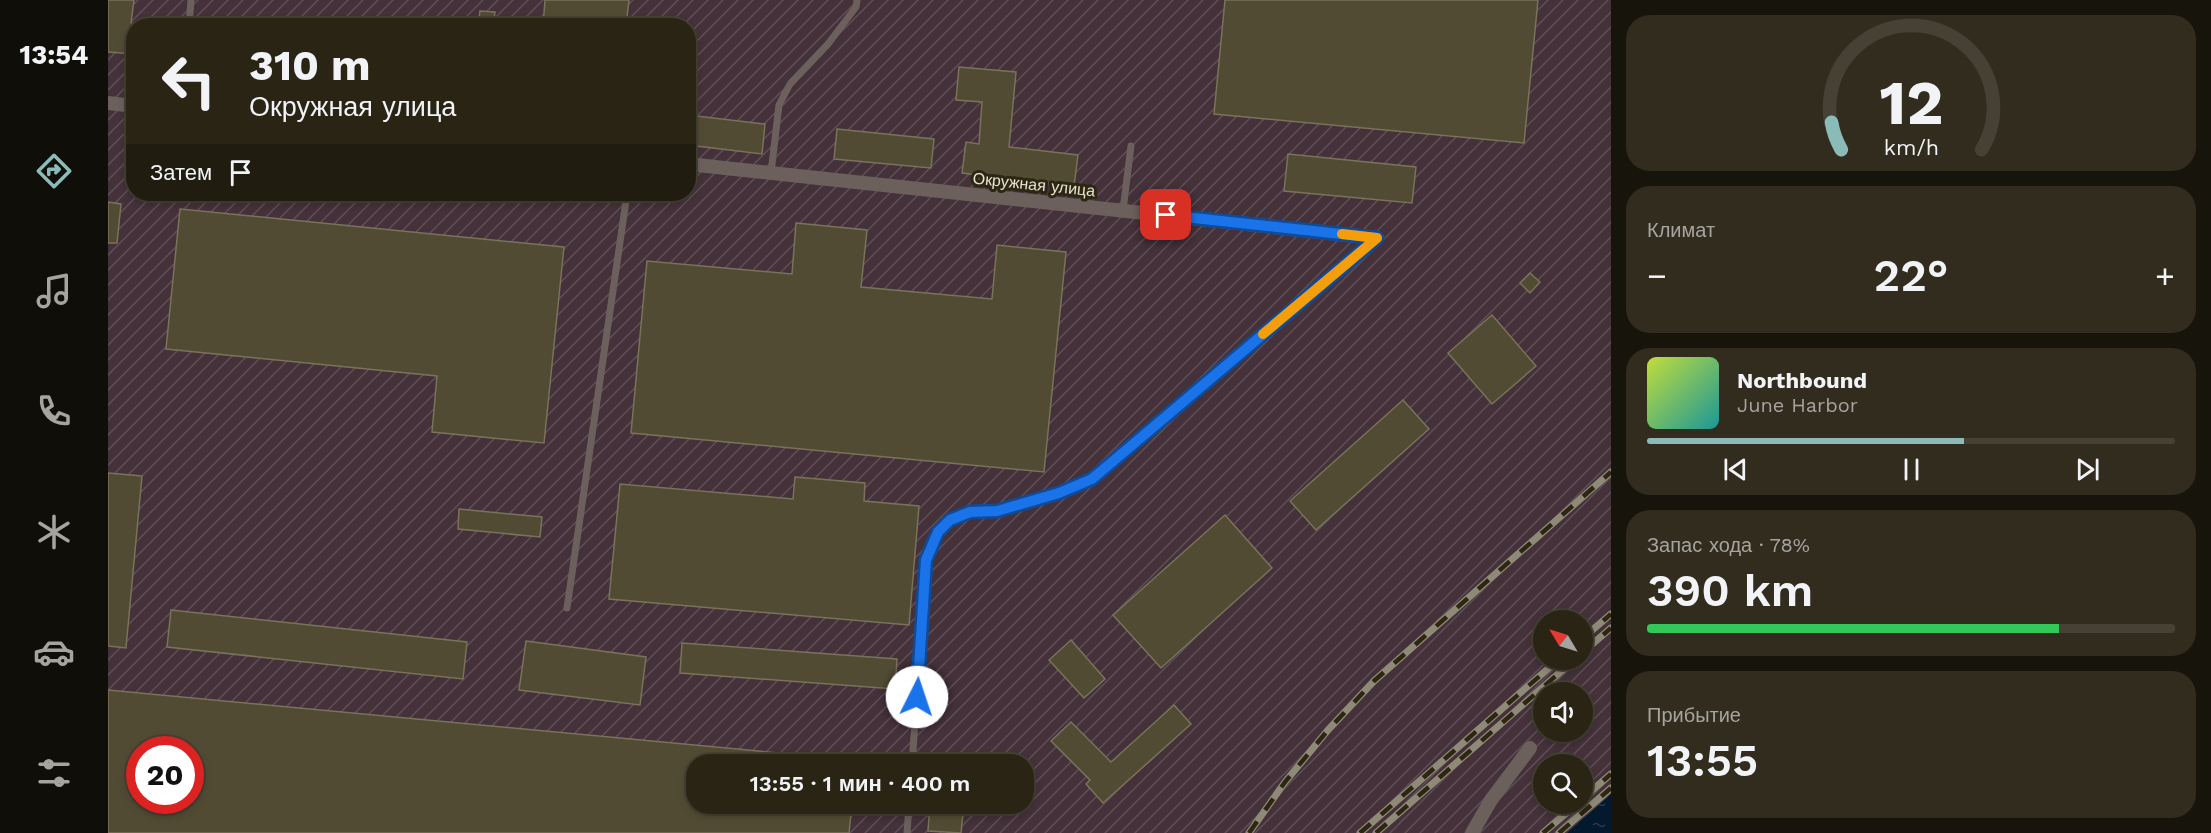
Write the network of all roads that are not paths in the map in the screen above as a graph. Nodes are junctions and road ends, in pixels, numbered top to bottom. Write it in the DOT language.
graph roads {
  1 [pos="191,0"];
  2 [pos="857,0"];
  3 [pos="190,18"];
  4 [pos="108,104"];
  5 [pos="126,105"];
  6 [pos="1131,146"];
  7 [pos="696,165"];
  8 [pos="771,172"];
  9 [pos="626,201"];
  10 [pos="1123,210"];
  11 [pos="1377,238"];
  12 [pos="567,608"];
  13 [pos="1530,748"];
  14 [pos="913,754"];
  15 [pos="908,814"];
  16 [pos="907,833"];
  17 [pos="1472,833"];
  1 -- 3 [label="lane"];
  2 -- 8 [label="lane"];
  4 -- 5 [label="street"];
  6 -- 10 [label="lane"];
  7 -- 8 [label="street, Окружная улица"];
  8 -- 10 [label="street, Окружная улица"];
  9 -- 12 [label="lane"];
  10 -- 11 [label="street, Окружная улица"];
  11 -- 14 [label="lane"];
  13 -- 17 [label="street"];
  15 -- 16 [label="lane"];
}
